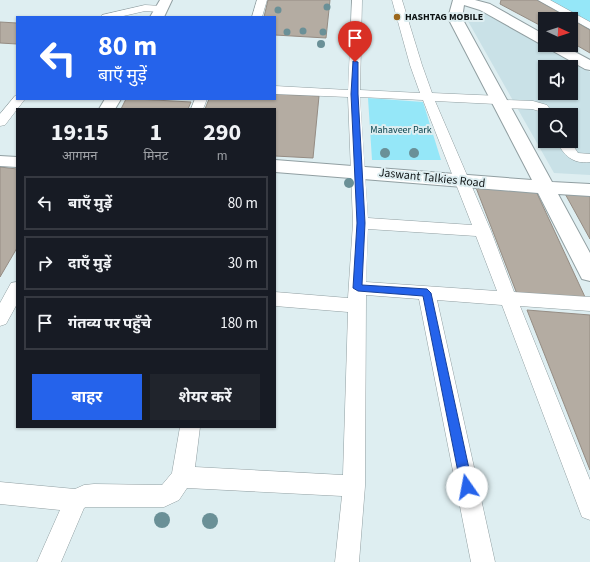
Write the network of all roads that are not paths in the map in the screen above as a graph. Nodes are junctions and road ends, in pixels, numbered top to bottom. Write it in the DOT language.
graph roads {
  1 [pos="262,0"];
  2 [pos="356,0"];
  3 [pos="397,0"];
  4 [pos="459,0"];
  5 [pos="462,0"];
  6 [pos="543,0"];
  7 [pos="487,3"];
  8 [pos="161,9"];
  9 [pos="110,16"];
  10 [pos="257,16"];
  11 [pos="590,26"];
  12 [pos="538,36"];
  13 [pos="565,52"];
  14 [pos="590,66"];
  15 [pos="276,90"];
  16 [pos="354,94"];
  17 [pos="428,98"];
  18 [pos="18,100"];
  19 [pos="501,102"];
  20 [pos="543,108"];
  21 [pos="0,122"];
  22 [pos="567,148"];
  23 [pos="590,158"];
  24 [pos="0,161"];
  25 [pos="16,162"];
  26 [pos="276,166"];
  27 [pos="357,171"];
  28 [pos="463,182"];
  29 [pos="547,188"];
  30 [pos="590,190"];
  31 [pos="361,223"];
  32 [pos="483,231"];
  33 [pos="590,274"];
  34 [pos="16,290"];
  35 [pos="427,293"];
  36 [pos="357,297"];
  37 [pos="276,299"];
  38 [pos="508,299"];
  39 [pos="590,304"];
  40 [pos="0,319"];
  41 [pos="190,428"];
  42 [pos="182,477"];
  43 [pos="354,486"];
  44 [pos="0,493"];
  45 [pos="76,500"];
  46 [pos="590,509"];
  47 [pos="49,562"];
  48 [pos="346,562"];
  49 [pos="483,562"];
  1 -- 10 [label="street"];
  2 -- 16 [label="street"];
  3 -- 17 [label="street"];
  4 -- 19 [label="street"];
  5 -- 7 [label="street"];
  6 -- 11 [label="street"];
  7 -- 12 [label="street"];
  8 -- 9 [label="street"];
  13 -- 14 [label="street"];
  15 -- 16 [label="street"];
  16 -- 17 [label="street"];
  16 -- 27 [label="street"];
  17 -- 19 [label="street"];
  17 -- 28 [label="street"];
  18 -- 21 [label="street"];
  19 -- 20 [label="street"];
  19 -- 29 [label="street"];
  22 -- 23 [label="street"];
  24 -- 25 [label="street"];
  26 -- 27 [label="street, Jaswant Talkies Road"];
  27 -- 28 [label="street, Jaswant Talkies Road"];
  27 -- 31 [label="street"];
  28 -- 29 [label="street, Jaswant Talkies Road"];
  28 -- 32 [label="street"];
  29 -- 30 [label="street, Jaswant Talkies Road"];
  29 -- 33 [label="street"];
  31 -- 32 [label="street"];
  31 -- 36 [label="street"];
  32 -- 38 [label="street"];
  34 -- 40 [label="street"];
  35 -- 36 [label="street"];
  35 -- 38 [label="street"];
  35 -- 49 [label="street"];
  36 -- 37 [label="street"];
  36 -- 43 [label="street"];
  38 -- 39 [label="street"];
  38 -- 46 [label="street"];
  41 -- 42 [label="street"];
  42 -- 43 [label="street"];
  42 -- 45 [label="street"];
  43 -- 48 [label="street"];
  44 -- 45 [label="street"];
  45 -- 47 [label="street"];
}
